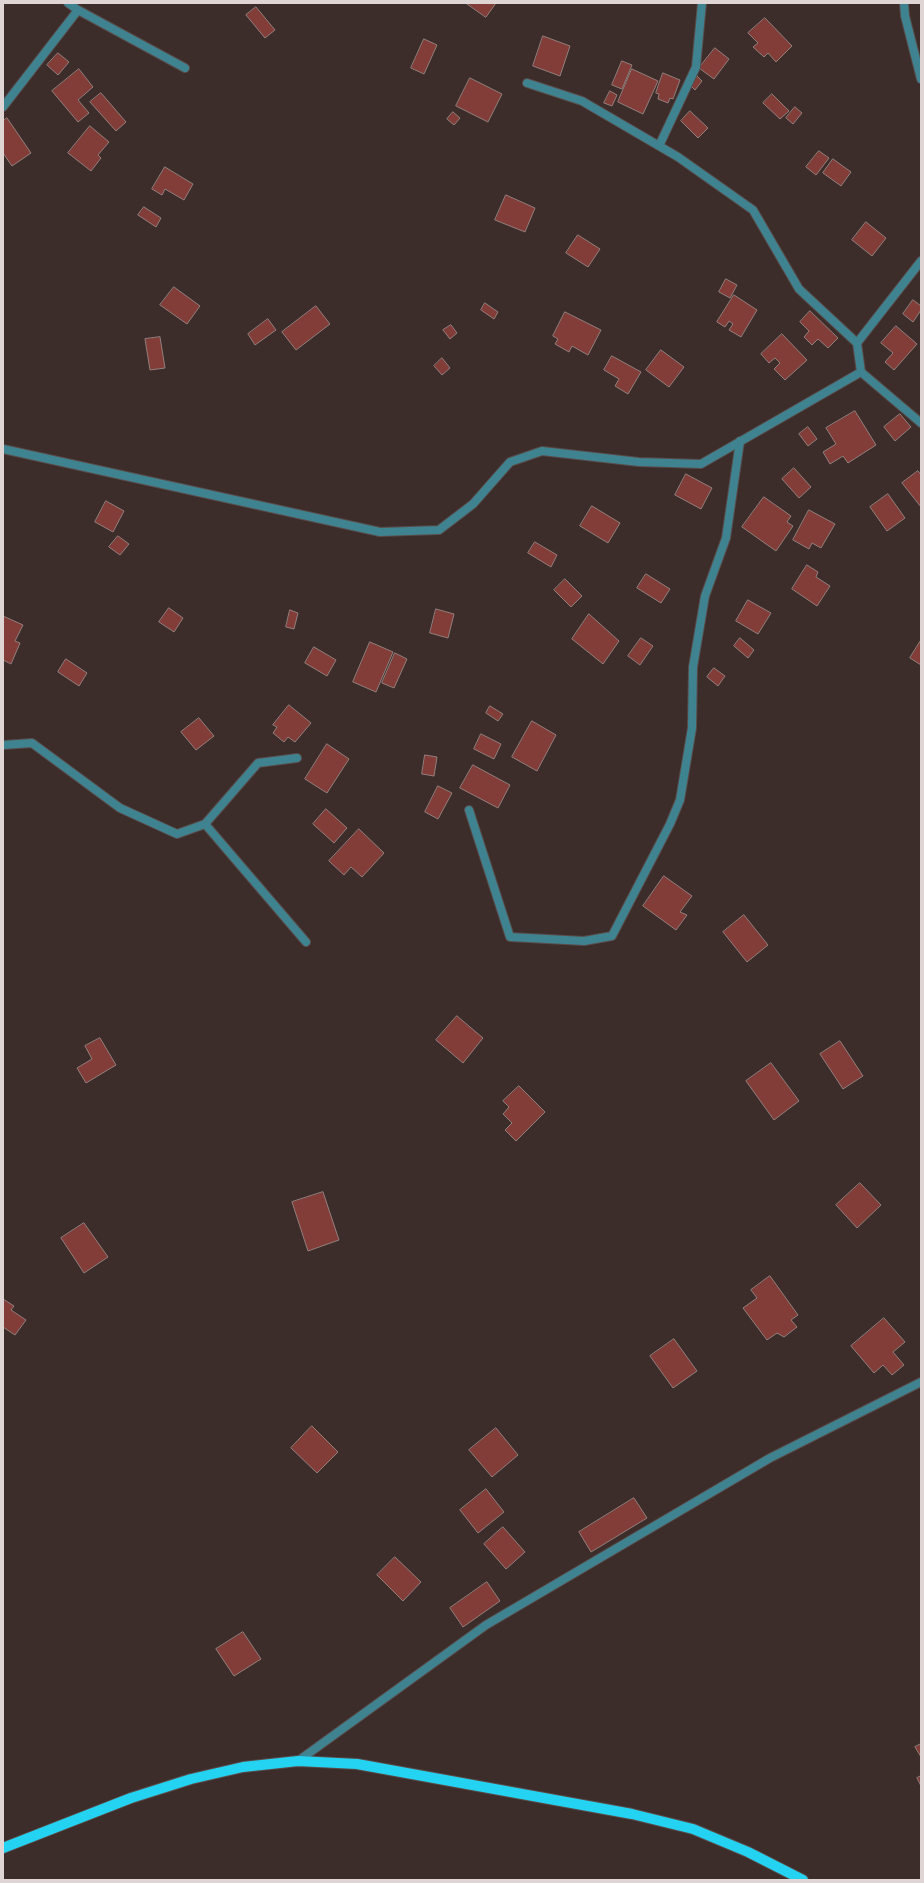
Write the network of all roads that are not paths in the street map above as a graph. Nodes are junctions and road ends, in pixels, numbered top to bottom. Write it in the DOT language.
graph roads {
  1 [pos="68,3"];
  2 [pos="702,3"];
  3 [pos="904,3"];
  4 [pos="78,10"];
  5 [pos="185,68"];
  6 [pos="921,79"];
  7 [pos="527,83"];
  8 [pos="3,107"];
  9 [pos="659,146"];
  10 [pos="921,261"];
  11 [pos="857,343"];
  12 [pos="861,372"];
  13 [pos="921,423"];
  14 [pos="740,441"];
  15 [pos="3,449"];
  16 [pos="3,745"];
  17 [pos="297,758"];
  18 [pos="469,810"];
  19 [pos="205,824"];
  20 [pos="306,942"];
  21 [pos="921,1382"];
  22 [pos="298,1761"];
  23 [pos="3,1848"];
  24 [pos="803,1880"];
  1 -- 4 [label="street"];
  2 -- 9 [label="street"];
  3 -- 6 [label="street"];
  4 -- 5 [label="street"];
  4 -- 8 [label="street"];
  7 -- 9 [label="street"];
  9 -- 11 [label="street"];
  10 -- 11 [label="street"];
  11 -- 12 [label="street"];
  12 -- 13 [label="street"];
  12 -- 14 [label="street"];
  14 -- 15 [label="street"];
  14 -- 18 [label="street"];
  16 -- 19 [label="street"];
  17 -- 19 [label="street"];
  19 -- 20 [label="street"];
  21 -- 22 [label="street"];
  22 -- 23 [label="main road"];
  22 -- 24 [label="main road"];
}
